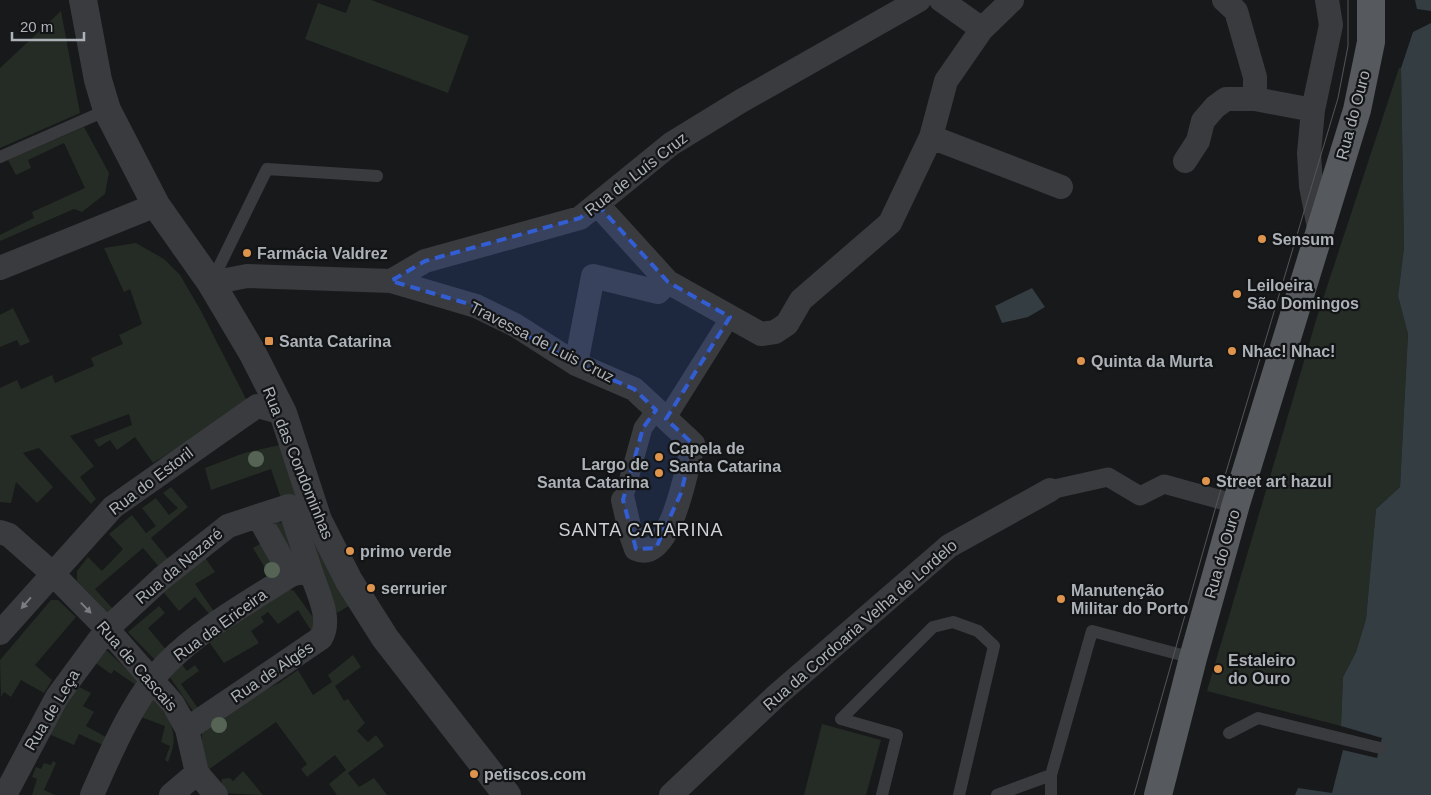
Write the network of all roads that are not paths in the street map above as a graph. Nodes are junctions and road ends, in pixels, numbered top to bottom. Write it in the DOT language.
graph roads {
  1 [pos="83,0"];
  2 [pos="919,0"];
  3 [pos="941,0"];
  4 [pos="1012,0"];
  5 [pos="1224,0"];
  6 [pos="1327,0"];
  7 [pos="1371,0"];
  8 [pos="982,29"];
  9 [pos="1255,99"];
  10 [pos="107,110"];
  11 [pos="1313,110"];
  12 [pos="931,137"];
  13 [pos="0,157"];
  14 [pos="1185,162"];
  15 [pos="377,176"];
  16 [pos="1061,187"];
  17 [pos="597,204"];
  18 [pos="156,205"];
  19 [pos="1319,228"];
  20 [pos="0,268"];
  21 [pos="391,281"];
  22 [pos="668,282"];
  23 [pos="211,283"];
  24 [pos="730,317"];
  25 [pos="576,364"];
  26 [pos="282,413"];
  27 [pos="661,414"];
  28 [pos="1050,490"];
  29 [pos="623,500"];
  30 [pos="1236,504"];
  31 [pos="258,516"];
  32 [pos="0,532"];
  33 [pos="300,572"];
  34 [pos="52,573"];
  35 [pos="107,629"];
  36 [pos="0,633"];
  37 [pos="1193,658"];
  38 [pos="153,680"];
  39 [pos="187,729"];
  40 [pos="1229,733"];
  41 [pos="1380,748"];
  42 [pos="196,773"];
  43 [pos="1050,775"];
  44 [pos="5,795"];
  45 [pos="92,795"];
  46 [pos="171,795"];
  47 [pos="216,795"];
  48 [pos="508,795"];
  49 [pos="671,795"];
  50 [pos="882,795"];
  51 [pos="959,795"];
  52 [pos="997,795"];
  53 [pos="1051,795"];
  54 [pos="1158,795"];
  1 -- 10 [label="street, Rua das Condominhas"];
  2 -- 17 [label="street, Rua de Luís Cruz"];
  3 -- 8 [label="street"];
  4 -- 8 [label="street"];
  5 -- 9 [label="street"];
  6 -- 11 [label="street, Rua do Ouro"];
  7 -- 19 [label="main road, Rua do Ouro"];
  8 -- 12 [label="street"];
  9 -- 11 [label="street"];
  9 -- 14 [label="street"];
  10 -- 13 [label="lane"];
  10 -- 18 [label="street, Rua das Condominhas"];
  11 -- 19 [label="street, Rua do Ouro"];
  12 -- 16 [label="street"];
  12 -- 24 [label="street"];
  15 -- 23 [label="lane"];
  17 -- 21 [label="street, Rua de Luís Cruz"];
  17 -- 22 [label="street"];
  18 -- 20 [label="street"];
  18 -- 23 [label="street, Rua das Condominhas"];
  19 -- 30 [label="main road, Rua do Ouro"];
  21 -- 23 [label="street"];
  21 -- 25 [label="street, Travessa de Luis Cruz"];
  22 -- 24 [label="street"];
  22 -- 25 [label="street"];
  23 -- 26 [label="street, Rua das Condominhas"];
  24 -- 27 [label="street"];
  25 -- 27 [label="street, Travessa de Luis Cruz"];
  26 -- 34 [label="street, Rua do Estoril"];
  26 -- 48 [label="street, Rua das Condominhas"];
  27 -- 29 [label="street"];
  27 -- 29 [label="street"];
  28 -- 30 [label="street, Rua da Cordoaria Velha de Lordelo"];
  28 -- 49 [label="street, Rua da Cordoaria Velha de Lordelo"];
  30 -- 37 [label="main road, Rua do Ouro"];
  31 -- 33 [label="street"];
  31 -- 33 [label="street, Rua da Nazaré"];
  31 -- 35 [label="street, Rua da Nazaré"];
  32 -- 34 [label="street, Rua de Cascais"];
  33 -- 38 [label="street, Rua da Ericeira"];
  33 -- 39 [label="street, Rua de Algés"];
  34 -- 35 [label="street, Rua de Cascais, one-way"];
  34 -- 36 [label="street, Rua do Estoril, one-way"];
  35 -- 38 [label="street, Rua de Cascais"];
  35 -- 44 [label="street, Rua de Leça"];
  37 -- 43 [label="lane"];
  37 -- 54 [label="main road, Rua do Ouro"];
  38 -- 39 [label="street, Rua de Cascais"];
  38 -- 45 [label="street, Rua da Ericeira"];
  39 -- 42 [label="street, Rua de Cascais"];
  40 -- 41 [label="lane"];
  42 -- 46 [label="street"];
  42 -- 47 [label="street"];
  43 -- 52 [label="lane"];
  43 -- 53 [label="lane"];
  50 -- 51 [label="lane"];
}
